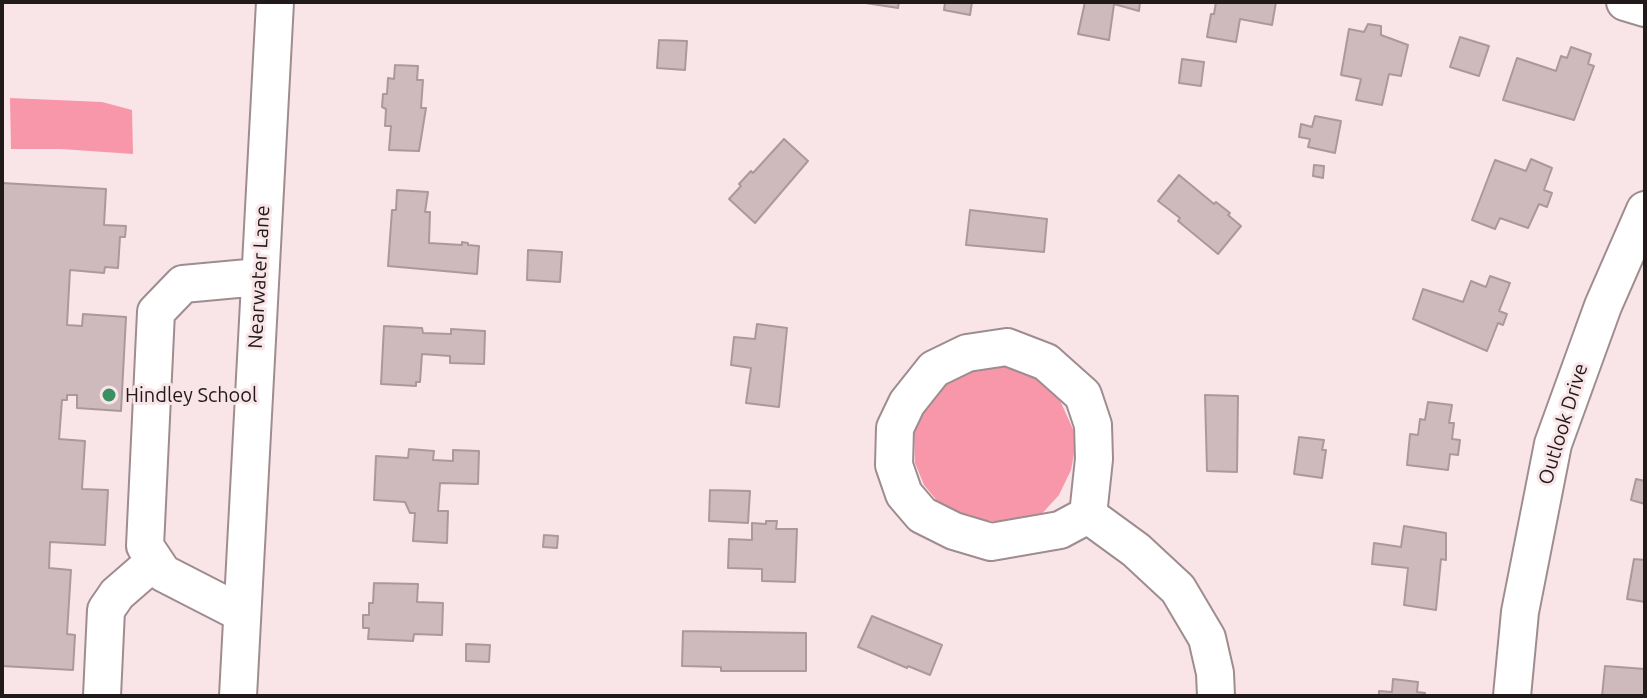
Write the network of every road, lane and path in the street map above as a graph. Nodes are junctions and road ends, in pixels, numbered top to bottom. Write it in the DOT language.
graph roads {
  1 [pos="275,2"];
  2 [pos="1625,2"];
  3 [pos="1645,8"];
  4 [pos="1645,210"];
  5 [pos="259,277"];
  6 [pos="1088,515"];
  7 [pos="155,561"];
  8 [pos="241,613"];
  9 [pos="102,696"];
  10 [pos="238,696"];
  11 [pos="1216,696"];
  12 [pos="1512,696"];
  1 -- 5 [label="street, Nearwater Lane"];
  2 -- 3 [label="street"];
  4 -- 12 [label="street, Outlook Drive"];
  5 -- 7 [label="street"];
  5 -- 8 [label="street, Nearwater Lane"];
  6 -- 6 [label="street"];
  6 -- 11 [label="street"];
  7 -- 8 [label="street"];
  7 -- 9 [label="street"];
  8 -- 10 [label="street, Nearwater Lane"];
}
